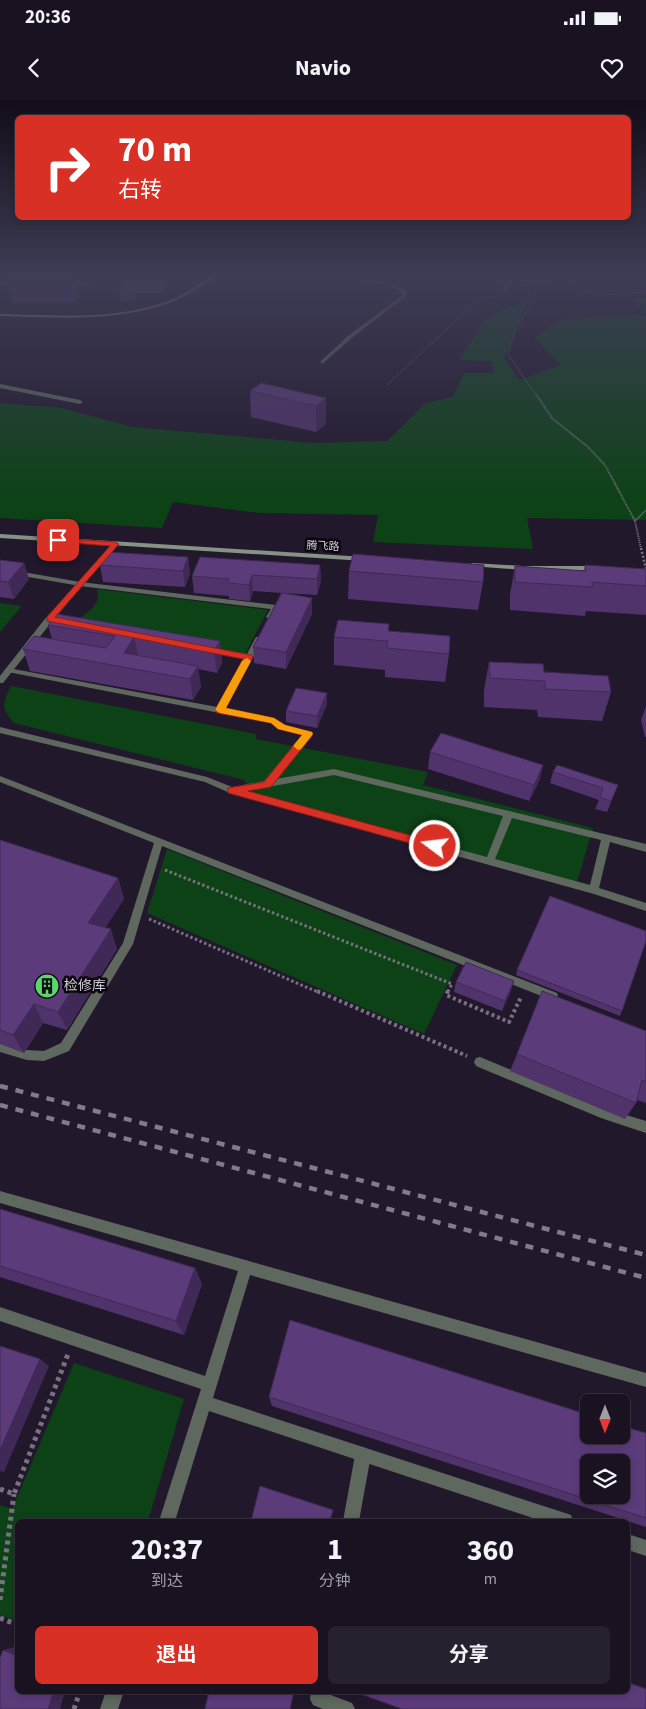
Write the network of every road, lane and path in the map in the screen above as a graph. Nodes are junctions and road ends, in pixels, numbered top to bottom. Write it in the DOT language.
graph roads {
  1 [pos="337,349"];
  2 [pos="425,349"];
  3 [pos="510,349"];
  4 [pos="322,363"];
  5 [pos="387,384"];
  6 [pos="0,386"];
  7 [pos="80,402"];
  8 [pos="646,510"];
  9 [pos="635,521"];
  10 [pos="0,536"];
  11 [pos="115,544"];
  12 [pos="374,560"];
  13 [pos="464,565"];
  14 [pos="608,568"];
  15 [pos="646,569"];
  16 [pos="0,570"];
  17 [pos="80,584"];
  18 [pos="50,619"];
  19 [pos="59,621"];
  20 [pos="267,624"];
  21 [pos="262,632"];
  22 [pos="201,648"];
  23 [pos="248,657"];
  24 [pos="8,670"];
  25 [pos="0,681"];
  26 [pos="220,710"];
  27 [pos="0,730"];
  28 [pos="0,780"];
  29 [pos="267,784"];
  30 [pos="232,791"];
  31 [pos="509,814"];
  32 [pos="606,838"];
  33 [pos="159,841"];
  34 [pos="646,848"];
  35 [pos="490,861"];
  36 [pos="152,864"];
  37 [pos="594,890"];
  38 [pos="646,907"];
  39 [pos="137,914"];
  40 [pos="527,986"];
  41 [pos="559,998"];
  42 [pos="0,1047"];
  43 [pos="480,1062"];
  44 [pos="646,1127"];
  45 [pos="0,1197"];
  46 [pos="246,1266"];
  47 [pos="0,1314"];
  48 [pos="74,1339"];
  49 [pos="646,1380"];
  50 [pos="210,1385"];
  51 [pos="204,1402"];
  52 [pos="363,1454"];
  53 [pos="0,1490"];
  54 [pos="14,1494"];
  55 [pos="169,1519"];
  56 [pos="351,1519"];
  57 [pos="559,1519"];
  58 [pos="630,1543"];
  59 [pos="646,1548"];
  60 [pos="0,1600"];
  61 [pos="0,1618"];
  62 [pos="15,1624"];
  63 [pos="79,1694"];
  64 [pos="114,1694"];
  65 [pos="320,1694"];
  66 [pos="74,1709"];
  67 [pos="109,1709"];
  68 [pos="346,1709"];
  1 -- 4 [label="street"];
  2 -- 5 [label="path"];
  3 -- 9 [label="path"];
  6 -- 7 [label="street"];
  8 -- 9 [label="path"];
  9 -- 15 [label="path"];
  10 -- 11 [label="street, 腾飞路"];
  11 -- 12 [label="street, 腾飞路"];
  11 -- 17 [label="street"];
  13 -- 14 [label="street"];
  16 -- 17 [label="street"];
  17 -- 18 [label="street"];
  17 -- 20 [label="street"];
  18 -- 19 [label="street"];
  18 -- 24 [label="street"];
  21 -- 23 [label="street"];
  22 -- 23 [label="street"];
  23 -- 26 [label="street"];
  24 -- 25 [label="street"];
  24 -- 26 [label="street"];
  26 -- 29 [label="street"];
  27 -- 30 [label="street"];
  28 -- 33 [label="street"];
  29 -- 30 [label="street"];
  29 -- 31 [label="street"];
  30 -- 35 [label="street"];
  31 -- 32 [label="street"];
  31 -- 35 [label="street"];
  32 -- 34 [label="street"];
  32 -- 37 [label="street"];
  33 -- 36 [label="street"];
  33 -- 40 [label="street"];
  35 -- 37 [label="street"];
  36 -- 39 [label="street"];
  36 -- 40 [label="path"];
  37 -- 38 [label="street"];
  39 -- 42 [label="street"];
  39 -- 43 [label="path"];
  40 -- 41 [label="street"];
  43 -- 44 [label="street"];
  45 -- 46 [label="street"];
  46 -- 49 [label="street"];
  46 -- 50 [label="street"];
  47 -- 48 [label="street"];
  48 -- 50 [label="street"];
  48 -- 54 [label="path"];
  50 -- 51 [label="street"];
  51 -- 52 [label="street"];
  51 -- 55 [label="street"];
  52 -- 56 [label="street"];
  52 -- 57 [label="street"];
  53 -- 54 [label="path"];
  54 -- 60 [label="path"];
  58 -- 59 [label="street"];
  61 -- 62 [label="path"];
  63 -- 66 [label="path"];
  64 -- 67 [label="street"];
  65 -- 68 [label="street"];
}
